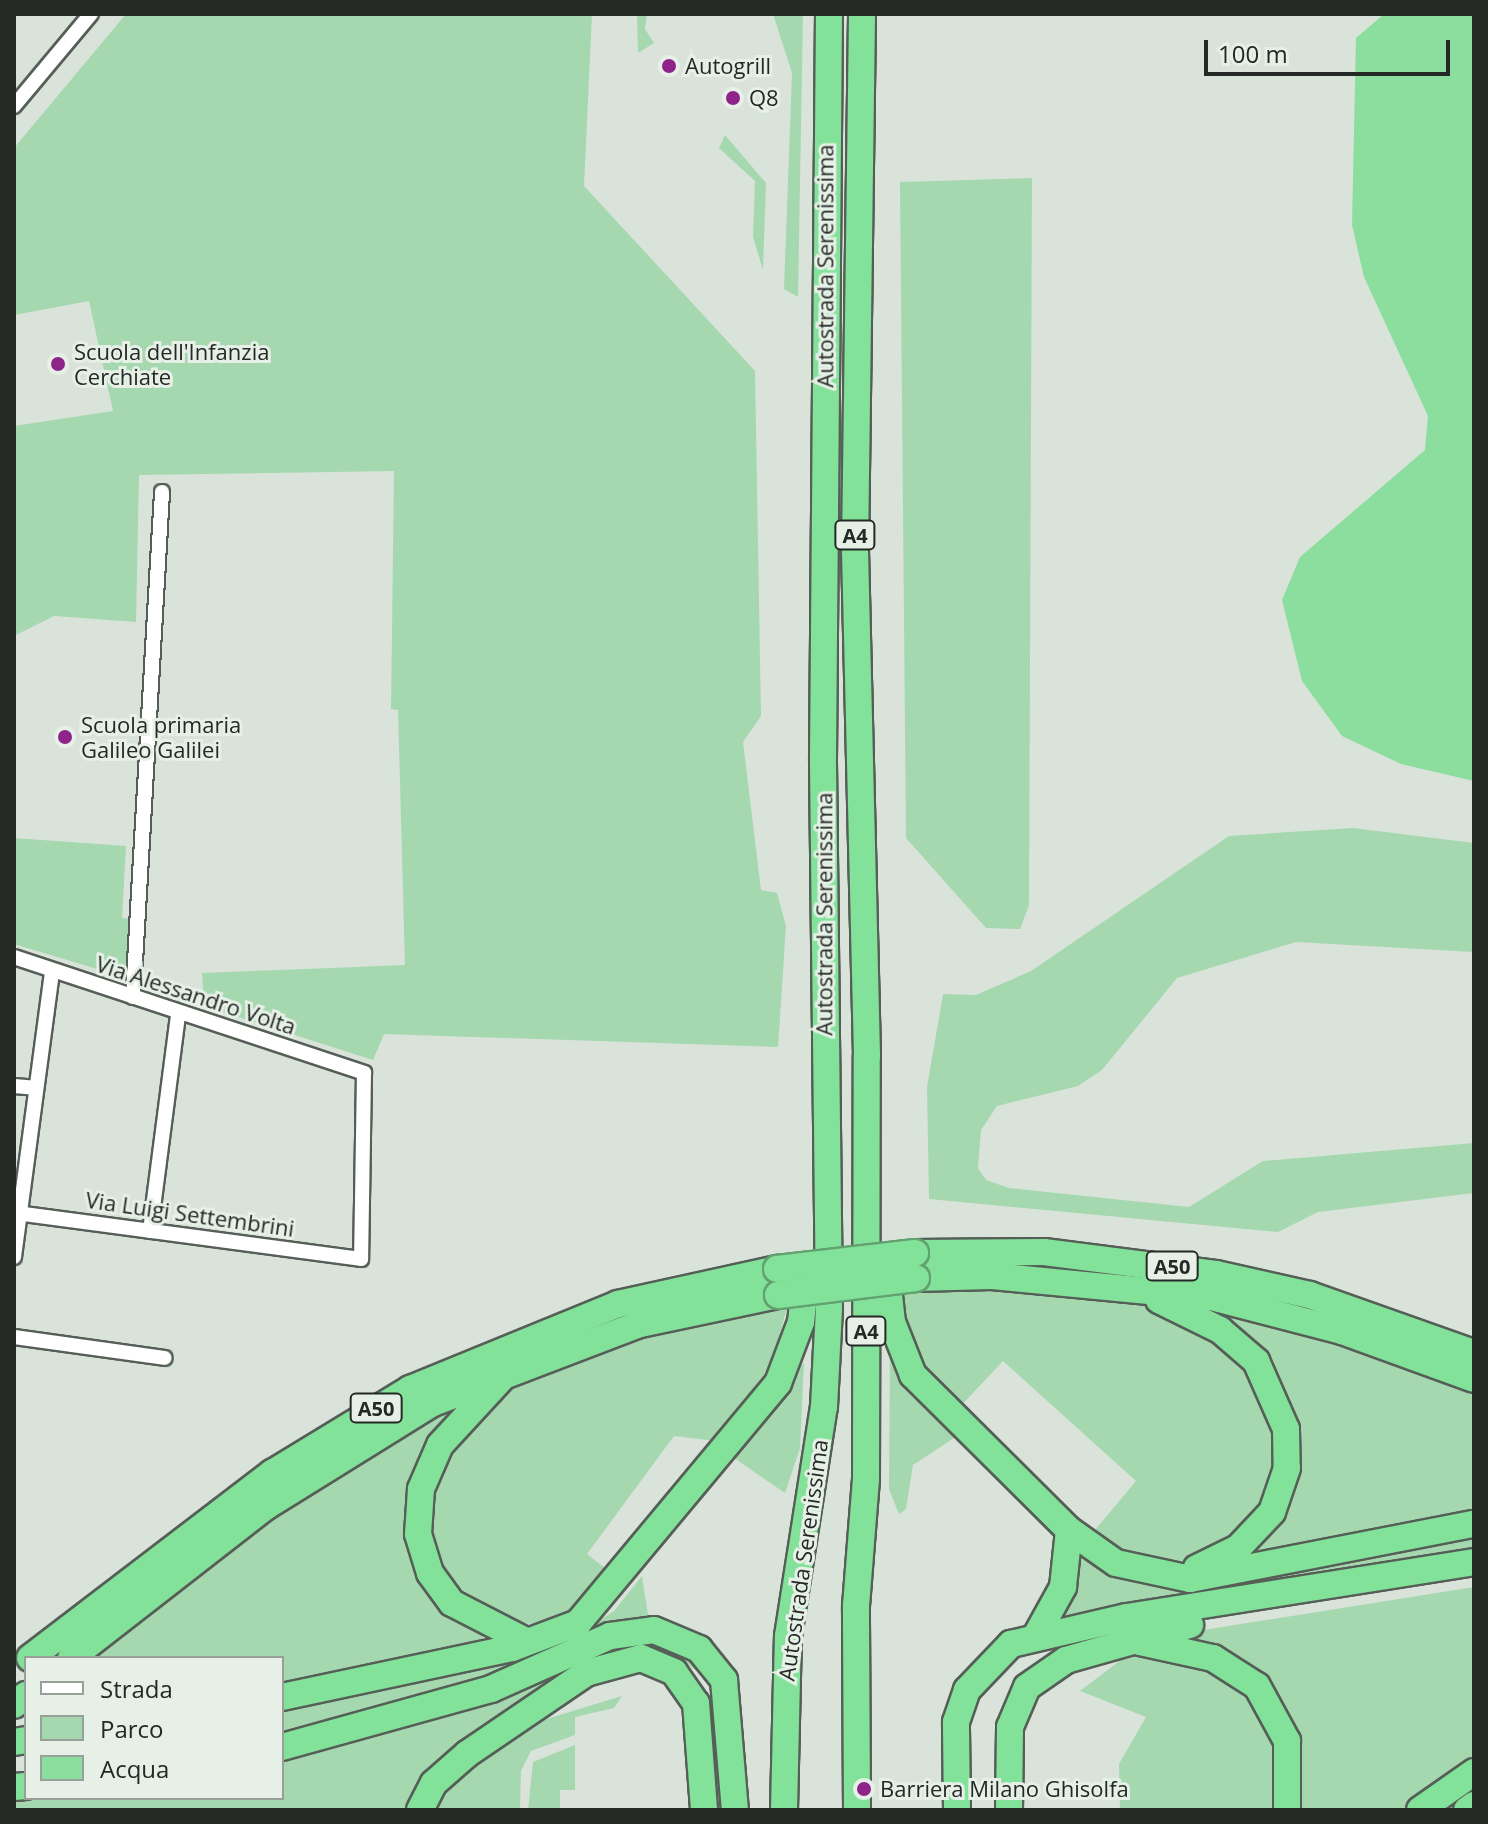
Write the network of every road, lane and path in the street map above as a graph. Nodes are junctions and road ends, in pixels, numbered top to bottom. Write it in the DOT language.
graph roads {
  1 [pos="91,14"];
  2 [pos="829,14"];
  3 [pos="862,14"];
  4 [pos="14,106"];
  5 [pos="162,492"];
  6 [pos="14,957"];
  7 [pos="52,971"];
  8 [pos="133,997"];
  9 [pos="178,1014"];
  10 [pos="867,1056"];
  11 [pos="14,1086"];
  12 [pos="35,1088"];
  13 [pos="825,1131"];
  14 [pos="17,1214"];
  15 [pos="150,1231"];
  16 [pos="14,1257"];
  17 [pos="361,1259"];
  18 [pos="915,1266"];
  19 [pos="778,1282"];
  20 [pos="1130,1290"];
  21 [pos="14,1337"];
  22 [pos="1474,1353"];
  23 [pos="165,1358"];
  24 [pos="516,1368"];
  25 [pos="1474,1379"];
  26 [pos="1474,1524"];
  27 [pos="1069,1530"];
  28 [pos="1474,1562"];
  29 [pos="1167,1577"];
  30 [pos="1474,1579"];
  31 [pos="1037,1634"];
  32 [pos="526,1641"];
  33 [pos="1129,1642"];
  34 [pos="32,1656"];
  35 [pos="74,1656"];
  36 [pos="284,1697"];
  37 [pos="284,1746"];
  38 [pos="1474,1772"];
  39 [pos="1474,1805"];
  40 [pos="420,1810"];
  41 [pos="704,1810"];
  42 [pos="735,1810"];
  43 [pos="784,1810"];
  44 [pos="857,1810"];
  45 [pos="957,1810"];
  46 [pos="1009,1810"];
  47 [pos="1287,1810"];
  48 [pos="1420,1810"];
  49 [pos="1467,1810"];
  1 -- 4 [label="street"];
  2 -- 13 [label="highway, Autostrada Serenissima / A4"];
  3 -- 10 [label="highway, Autostrada Serenissima / A4"];
  5 -- 8 [label="street"];
  6 -- 7 [label="street, Via Alessandro Volta"];
  7 -- 8 [label="street, Via Alessandro Volta"];
  7 -- 12 [label="street"];
  8 -- 9 [label="street, Via Alessandro Volta"];
  9 -- 15 [label="street"];
  9 -- 17 [label="street, Via Alessandro Volta"];
  10 -- 27 [label="highway"];
  10 -- 44 [label="highway, Autostrada Serenissima / A4"];
  11 -- 12 [label="street"];
  12 -- 14 [label="street"];
  13 -- 32 [label="highway"];
  13 -- 43 [label="highway, Autostrada Serenissima / A4"];
  14 -- 15 [label="street, Via Luigi Settembrini"];
  14 -- 16 [label="street"];
  15 -- 17 [label="street, Via Luigi Settembrini"];
  18 -- 19 [label="highway, A50, bridge"];
  18 -- 20 [label="highway"];
  18 -- 22 [label="highway, A50"];
  19 -- 24 [label="highway"];
  19 -- 34 [label="highway, A50"];
  20 -- 25 [label="highway"];
  20 -- 29 [label="highway"];
  21 -- 23 [label="street"];
  24 -- 32 [label="highway"];
  24 -- 35 [label="highway"];
  26 -- 29 [label="highway"];
  27 -- 29 [label="highway"];
  27 -- 31 [label="highway"];
  28 -- 31 [label="highway"];
  30 -- 33 [label="highway"];
  31 -- 45 [label="highway"];
  32 -- 36 [label="highway"];
  33 -- 46 [label="highway"];
  33 -- 47 [label="highway"];
  37 -- 42 [label="highway"];
  38 -- 48 [label="highway"];
  39 -- 49 [label="highway"];
  40 -- 41 [label="highway"];
}
